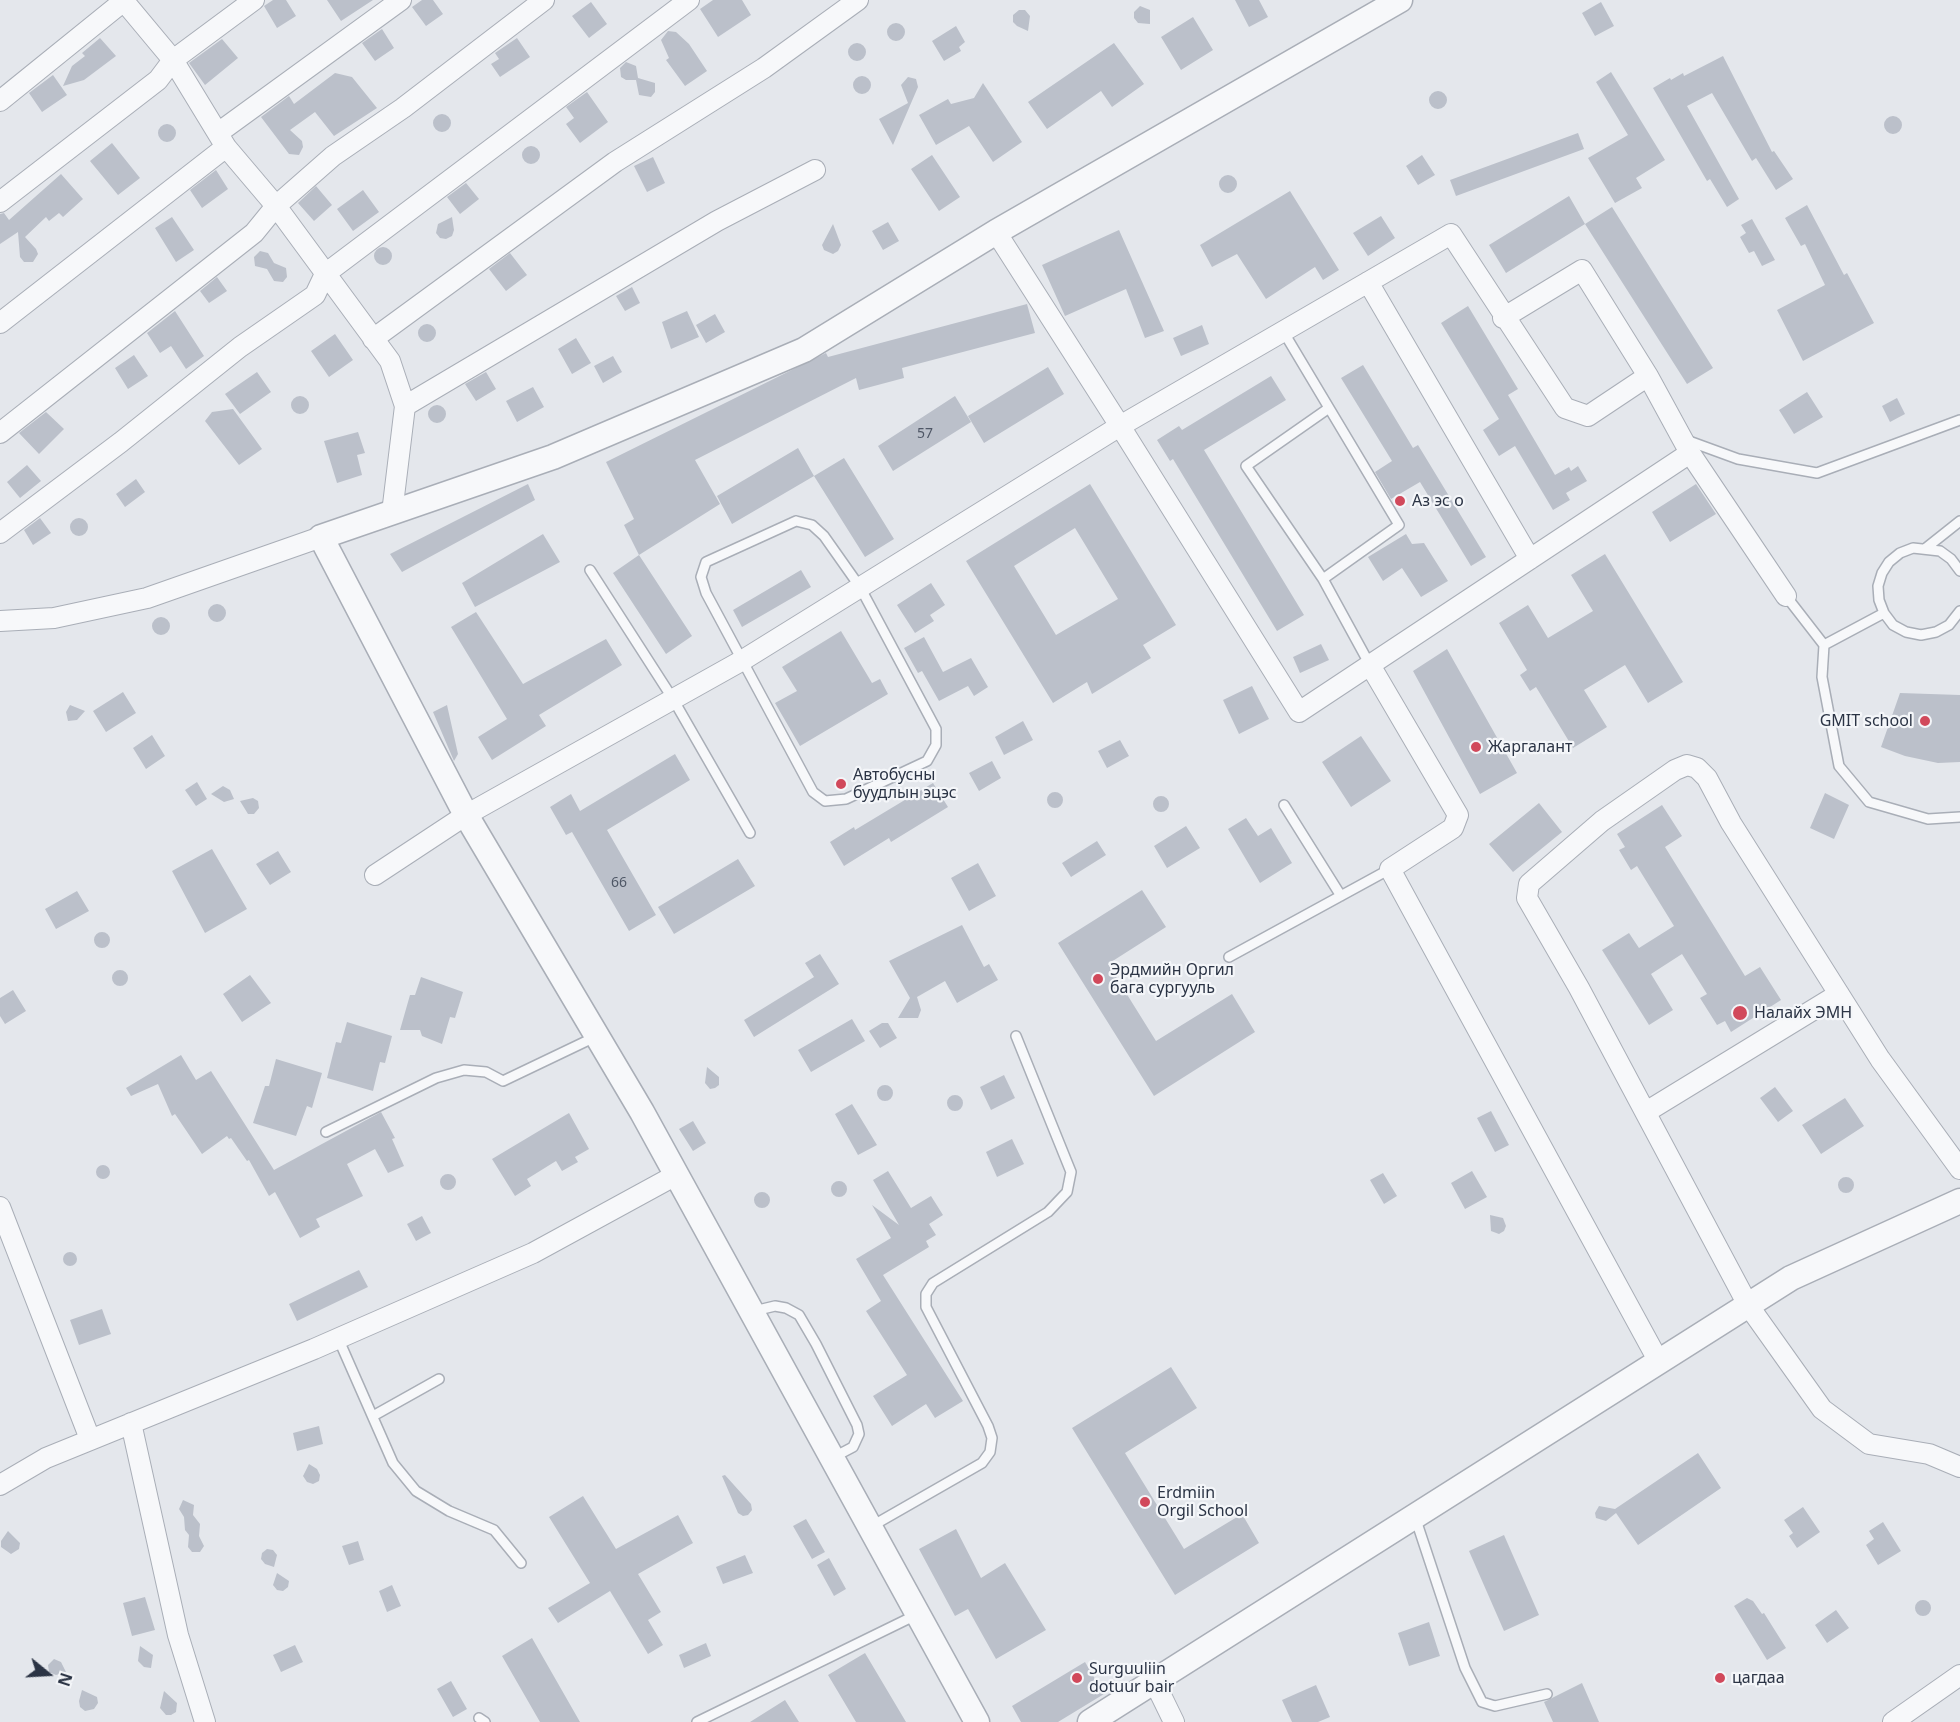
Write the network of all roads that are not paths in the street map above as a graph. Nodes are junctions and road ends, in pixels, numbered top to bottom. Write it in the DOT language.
graph roads {
  1 [pos="124,0"];
  2 [pos="254,0"];
  3 [pos="401,0"];
  4 [pos="544,0"];
  5 [pos="688,0"];
  6 [pos="858,0"];
  7 [pos="1400,0"];
  8 [pos="173,60"];
  9 [pos="0,101"];
  10 [pos="222,140"];
  11 [pos="815,170"];
  12 [pos="0,202"];
  13 [pos="276,206"];
  14 [pos="996,232"];
  15 [pos="325,274"];
  16 [pos="1368,282"];
  17 [pos="1503,318"];
  18 [pos="0,323"];
  19 [pos="1283,332"];
  20 [pos="373,339"];
  21 [pos="1648,376"];
  22 [pos="405,406"];
  23 [pos="1329,408"];
  24 [pos="1960,420"];
  25 [pos="1120,426"];
  26 [pos="0,433"];
  27 [pos="1686,446"];
  28 [pos="392,513"];
  29 [pos="1960,521"];
  30 [pos="0,533"];
  31 [pos="321,537"];
  32 [pos="1926,548"];
  33 [pos="1530,559"];
  34 [pos="590,570"];
  35 [pos="1960,571"];
  36 [pos="1323,579"];
  37 [pos="860,587"];
  38 [pos="1786,596"];
  39 [pos="1960,611"];
  40 [pos="1884,613"];
  41 [pos="0,621"];
  42 [pos="1824,645"];
  43 [pos="743,660"];
  44 [pos="1370,664"];
  45 [pos="673,699"];
  46 [pos="1284,805"];
  47 [pos="466,815"];
  48 [pos="1960,817"];
  49 [pos="750,834"];
  50 [pos="1390,869"];
  51 [pos="375,875"];
  52 [pos="1341,896"];
  53 [pos="1229,957"];
  54 [pos="1839,994"];
  55 [pos="597,1036"];
  56 [pos="1016,1036"];
  57 [pos="1646,1112"];
  58 [pos="326,1132"];
  59 [pos="1960,1169"];
  60 [pos="676,1174"];
  61 [pos="1960,1201"];
  62 [pos="0,1207"];
  63 [pos="1748,1305"];
  64 [pos="751,1311"];
  65 [pos="338,1338"];
  66 [pos="1659,1362"];
  67 [pos="439,1379"];
  68 [pos="373,1416"];
  69 [pos="131,1423"];
  70 [pos="90,1439"];
  71 [pos="1960,1453"];
  72 [pos="1929,1454"];
  73 [pos="832,1459"];
  74 [pos="1960,1467"];
  75 [pos="0,1485"];
  76 [pos="1415,1517"];
  77 [pos="870,1527"];
  78 [pos="521,1563"];
  79 [pos="918,1614"];
  80 [pos="1960,1675"];
  81 [pos="1154,1682"];
  82 [pos="1547,1694"];
  83 [pos="205,1722"];
  84 [pos="697,1722"];
  85 [pos="977,1722"];
  86 [pos="1090,1722"];
  87 [pos="1173,1722"];
  88 [pos="1893,1722"];
  1 -- 8 [label="street"];
  1 -- 9 [label="street"];
  2 -- 8 [label="street"];
  3 -- 10 [label="street"];
  4 -- 13 [label="street"];
  5 -- 15 [label="street"];
  6 -- 20 [label="street"];
  7 -- 14 [label="street"];
  8 -- 10 [label="street"];
  8 -- 12 [label="street"];
  10 -- 13 [label="street"];
  10 -- 18 [label="street"];
  11 -- 22 [label="street"];
  13 -- 15 [label="street"];
  13 -- 26 [label="street"];
  14 -- 25 [label="street"];
  14 -- 28 [label="street"];
  15 -- 20 [label="street"];
  15 -- 30 [label="street"];
  16 -- 17 [label="street"];
  16 -- 19 [label="street"];
  16 -- 33 [label="street"];
  17 -- 21 [label="street"];
  17 -- 21 [label="street"];
  19 -- 23 [label="lane"];
  19 -- 25 [label="street"];
  20 -- 22 [label="street"];
  21 -- 27 [label="street"];
  22 -- 28 [label="street"];
  23 -- 36 [label="lane"];
  23 -- 36 [label="lane"];
  24 -- 27 [label="lane"];
  25 -- 37 [label="street"];
  25 -- 44 [label="street"];
  27 -- 33 [label="street"];
  27 -- 38 [label="street"];
  28 -- 31 [label="street"];
  29 -- 32 [label="lane"];
  31 -- 41 [label="street"];
  31 -- 47 [label="street"];
  32 -- 35 [label="lane"];
  32 -- 40 [label="lane"];
  33 -- 44 [label="street"];
  34 -- 45 [label="lane"];
  36 -- 44 [label="lane"];
  37 -- 43 [label="street"];
  37 -- 43 [label="lane"];
  37 -- 43 [label="lane"];
  38 -- 42 [label="lane"];
  39 -- 40 [label="lane"];
  40 -- 42 [label="lane"];
  42 -- 48 [label="lane"];
  43 -- 45 [label="street"];
  44 -- 50 [label="street"];
  45 -- 47 [label="street"];
  45 -- 49 [label="lane"];
  46 -- 52 [label="lane"];
  47 -- 51 [label="street"];
  47 -- 55 [label="street"];
  50 -- 52 [label="lane"];
  50 -- 66 [label="street"];
  52 -- 53 [label="lane"];
  54 -- 57 [label="street"];
  54 -- 57 [label="street"];
  54 -- 59 [label="street"];
  55 -- 58 [label="lane"];
  55 -- 60 [label="street"];
  56 -- 77 [label="lane"];
  57 -- 63 [label="street"];
  60 -- 64 [label="street"];
  60 -- 65 [label="street"];
  61 -- 63 [label="street"];
  62 -- 70 [label="street"];
  63 -- 66 [label="street"];
  63 -- 72 [label="street"];
  64 -- 73 [label="street"];
  64 -- 73 [label="lane"];
  65 -- 68 [label="lane"];
  65 -- 69 [label="street"];
  66 -- 76 [label="street"];
  67 -- 68 [label="lane"];
  68 -- 78 [label="lane"];
  69 -- 70 [label="street"];
  69 -- 83 [label="street"];
  70 -- 75 [label="street"];
  71 -- 72 [label="street"];
  72 -- 74 [label="street"];
  73 -- 77 [label="street"];
  76 -- 81 [label="street"];
  76 -- 82 [label="lane"];
  77 -- 79 [label="street"];
  79 -- 84 [label="lane"];
  79 -- 85 [label="street"];
  80 -- 88 [label="street"];
  81 -- 86 [label="street"];
  81 -- 87 [label="street"];
}
